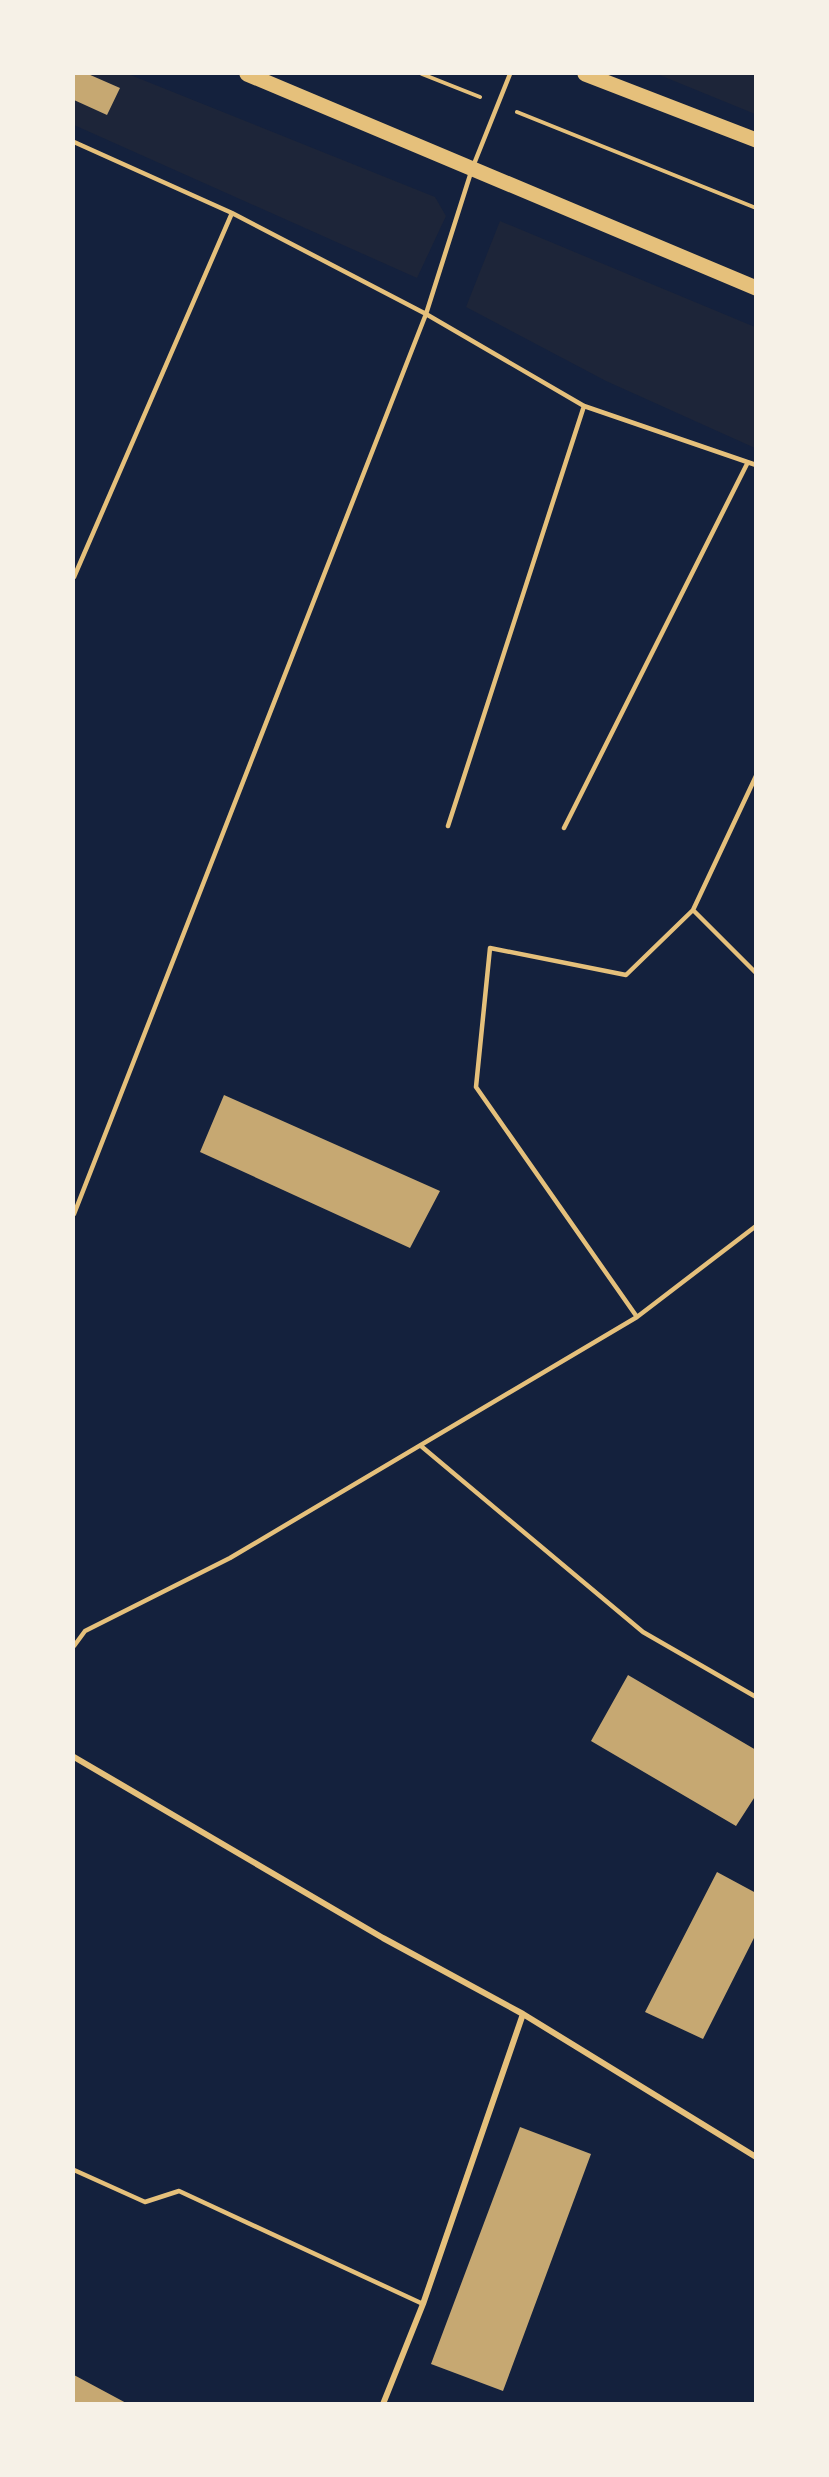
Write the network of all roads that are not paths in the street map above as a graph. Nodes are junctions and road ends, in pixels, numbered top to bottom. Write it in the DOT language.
graph roads {
  1 [pos="247,74"];
  2 [pos="510,74"];
  3 [pos="585,74"];
  4 [pos="756,140"];
  5 [pos="74,142"];
  6 [pos="472,169"];
  7 [pos="232,213"];
  8 [pos="756,288"];
  9 [pos="426,314"];
  10 [pos="584,406"];
  11 [pos="748,462"];
  12 [pos="756,465"];
  13 [pos="74,577"];
  14 [pos="756,776"];
  15 [pos="448,826"];
  16 [pos="564,828"];
  17 [pos="693,910"];
  18 [pos="756,974"];
  19 [pos="74,1214"];
  20 [pos="756,1226"];
  21 [pos="638,1317"];
  22 [pos="421,1446"];
  23 [pos="74,1646"];
  24 [pos="756,1697"];
  25 [pos="74,1757"];
  26 [pos="523,2014"];
  27 [pos="756,2157"];
  28 [pos="74,2170"];
  29 [pos="423,2304"];
  30 [pos="383,2403"];
  1 -- 6 [label="main road"];
  2 -- 6 [label="lane"];
  3 -- 4 [label="main road"];
  5 -- 7 [label="lane"];
  6 -- 8 [label="main road"];
  6 -- 9 [label="lane"];
  7 -- 9 [label="lane"];
  7 -- 13 [label="lane"];
  9 -- 10 [label="lane"];
  9 -- 19 [label="lane"];
  10 -- 11 [label="lane"];
  10 -- 15 [label="lane"];
  11 -- 12 [label="lane"];
  11 -- 16 [label="lane"];
  14 -- 17 [label="lane"];
  17 -- 18 [label="lane"];
  17 -- 21 [label="lane"];
  20 -- 21 [label="lane"];
  21 -- 22 [label="lane"];
  22 -- 23 [label="lane"];
  22 -- 24 [label="lane"];
  25 -- 26 [label="street"];
  26 -- 27 [label="street"];
  26 -- 29 [label="street"];
  28 -- 29 [label="lane"];
  29 -- 30 [label="street"];
}
